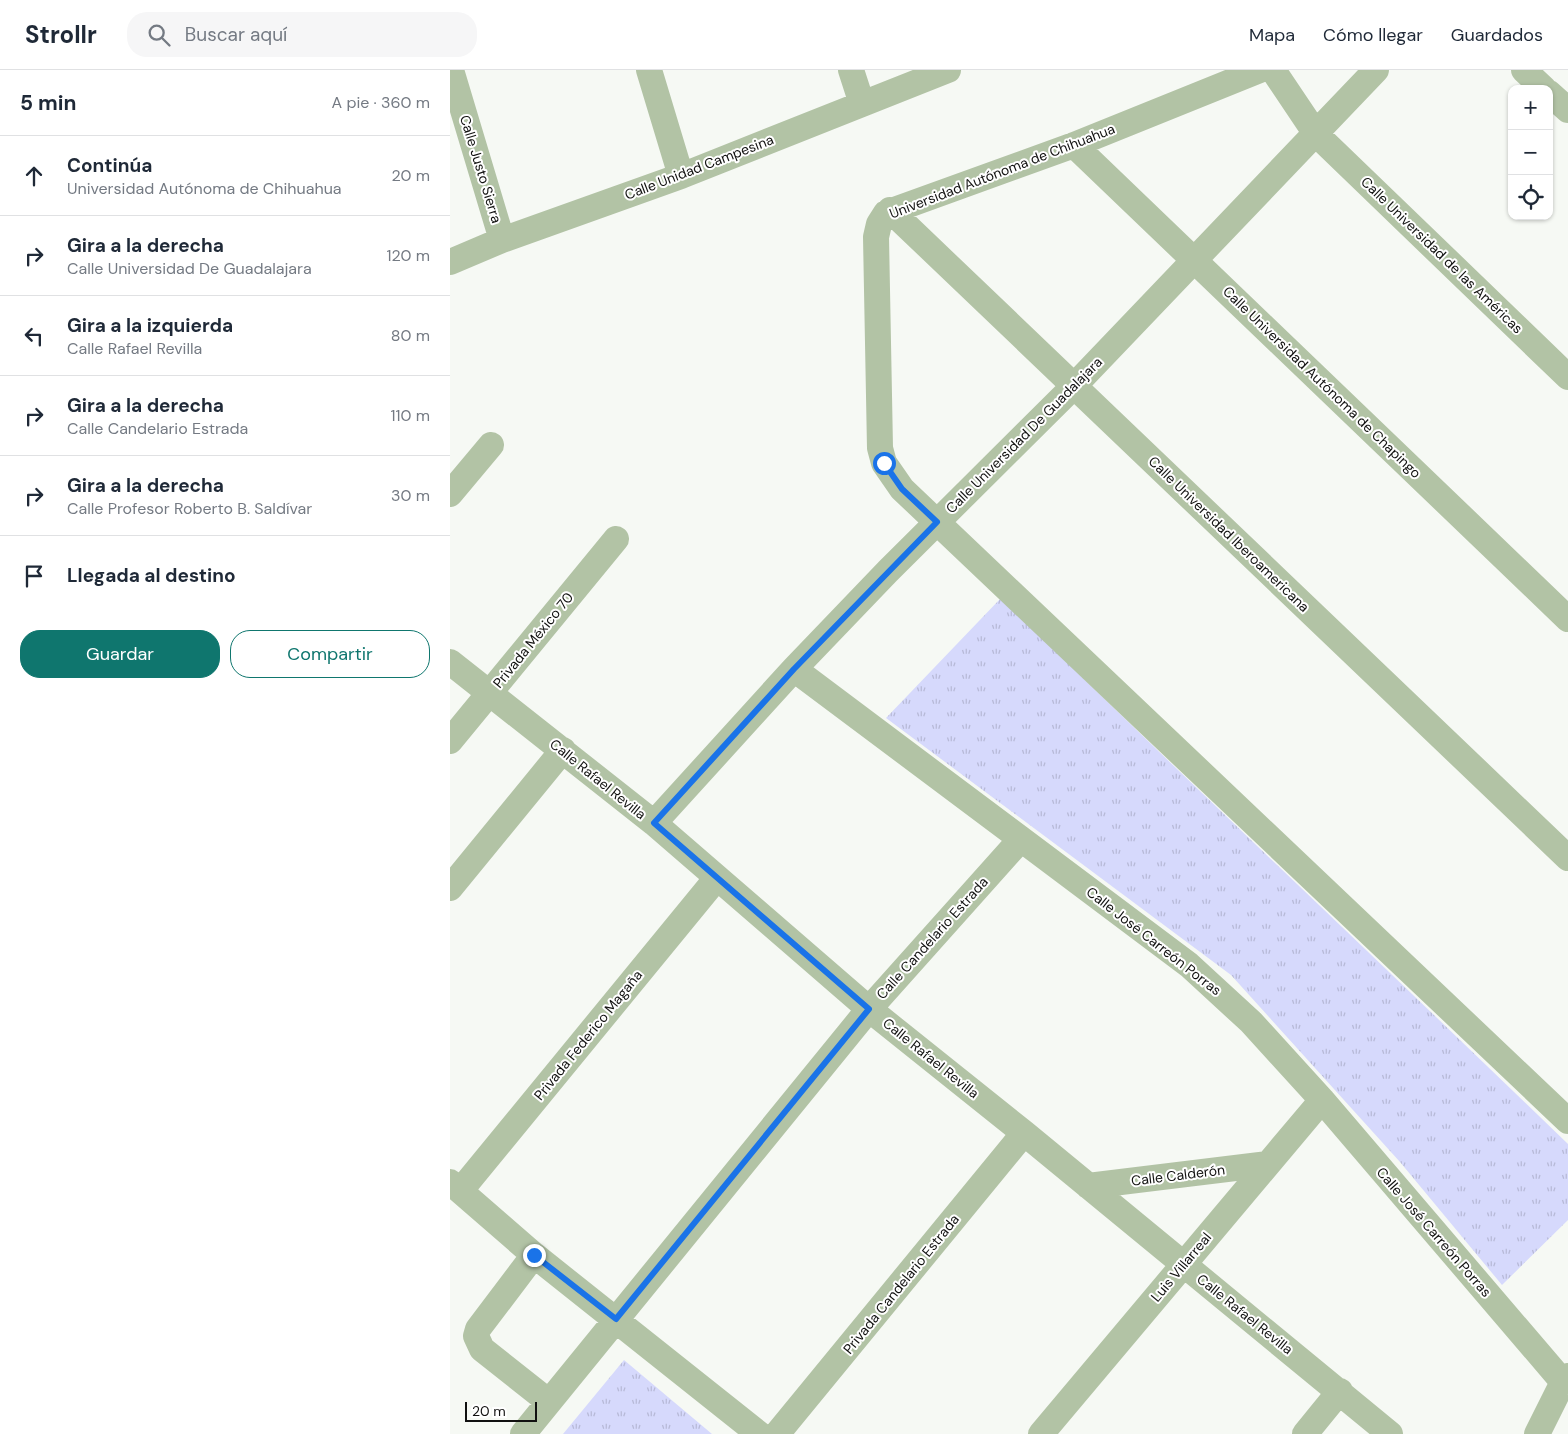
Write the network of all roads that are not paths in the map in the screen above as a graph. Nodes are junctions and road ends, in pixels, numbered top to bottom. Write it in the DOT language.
graph roads {
  1 [pos="451,70"];
  2 [pos="649,70"];
  3 [pos="851,70"];
  4 [pos="948,70"];
  5 [pos="1260,70"];
  6 [pos="1273,70"];
  7 [pos="1376,70"];
  8 [pos="1524,70"];
  9 [pos="1540,85"];
  10 [pos="1553,97"];
  11 [pos="862,104"];
  12 [pos="1568,110"];
  13 [pos="1316,134"];
  14 [pos="1074,145"];
  15 [pos="681,176"];
  16 [pos="890,210"];
  17 [pos="502,240"];
  18 [pos="1196,260"];
  19 [pos="450,262"];
  20 [pos="1568,377"];
  21 [pos="1074,386"];
  22 [pos="491,445"];
  23 [pos="450,494"];
  24 [pos="937,522"];
  25 [pos="616,539"];
  26 [pos="1568,619"];
  27 [pos="450,662"];
  28 [pos="794,669"];
  29 [pos="489,694"];
  30 [pos="450,741"];
  31 [pos="562,750"];
  32 [pos="654,823"];
  33 [pos="1021,840"];
  34 [pos="1568,858"];
  35 [pos="716,879"];
  36 [pos="450,888"];
  37 [pos="869,1009"];
  38 [pos="1322,1100"];
  39 [pos="1568,1121"];
  40 [pos="1024,1133"];
  41 [pos="1268,1164"];
  42 [pos="455,1186"];
  43 [pos="1088,1186"];
  44 [pos="534,1255"];
  45 [pos="1182,1264"];
  46 [pos="616,1319"];
  47 [pos="1565,1379"];
  48 [pos="1340,1391"];
  49 [pos="549,1402"];
  50 [pos="523,1434"];
  51 [pos="759,1434"];
  52 [pos="777,1434"];
  53 [pos="1042,1434"];
  54 [pos="1305,1434"];
  55 [pos="1390,1434"];
  56 [pos="1537,1434"];
  1 -- 17 [label="street, Calle Justo Sierra"];
  2 -- 15 [label="street"];
  3 -- 11 [label="street"];
  4 -- 11 [label="street, Calle Unidad Campesina"];
  5 -- 14 [label="street, Universidad Autónoma de Chihuahua"];
  6 -- 13 [label="street, Calle Universidad de las Américas"];
  7 -- 13 [label="street, Calle Universidad De Guadalajara"];
  8 -- 9 [label="street"];
  10 -- 12 [label="street"];
  11 -- 15 [label="street, Calle Unidad Campesina"];
  13 -- 18 [label="street, Calle Universidad De Guadalajara"];
  13 -- 20 [label="street, Calle Universidad de las Américas"];
  14 -- 16 [label="street, Universidad Autónoma de Chihuahua"];
  14 -- 18 [label="street, Calle Universidad Autónoma de Chapingo"];
  15 -- 17 [label="street, Calle Unidad Campesina"];
  16 -- 21 [label="street, Calle Universidad Iberoamericana"];
  16 -- 24 [label="street, Universidad Autónoma de Chihuahua"];
  17 -- 19 [label="street, Calle Unidad Campesina"];
  18 -- 21 [label="street, Calle Universidad De Guadalajara"];
  18 -- 26 [label="street, Calle Universidad Autónoma de Chapingo"];
  21 -- 24 [label="street, Calle Universidad De Guadalajara"];
  21 -- 34 [label="street, Calle Universidad Iberoamericana"];
  22 -- 23 [label="street"];
  24 -- 28 [label="street, Calle Universidad De Guadalajara"];
  24 -- 39 [label="street, Universidad Autónoma de Chihuahua"];
  25 -- 29 [label="street, Privada México 70"];
  27 -- 29 [label="street, Calle Rafael Revilla"];
  28 -- 32 [label="street, Calle Universidad De Guadalajara"];
  28 -- 33 [label="street, Calle José Carreón Porras"];
  29 -- 30 [label="street, Privada México 70"];
  29 -- 31 [label="street, Calle Rafael Revilla"];
  31 -- 32 [label="street, Calle Rafael Revilla"];
  31 -- 36 [label="street"];
  32 -- 35 [label="street, Calle Rafael Revilla"];
  33 -- 37 [label="street, Calle Candelario Estrada"];
  33 -- 38 [label="street, Calle José Carreón Porras"];
  35 -- 37 [label="street, Calle Rafael Revilla"];
  35 -- 42 [label="street, Privada Federico Magaña"];
  37 -- 40 [label="street, Calle Rafael Revilla"];
  37 -- 46 [label="street, Calle Candelario Estrada"];
  38 -- 41 [label="street, Luis Villarreal"];
  38 -- 47 [label="street, Calle José Carreón Porras"];
  40 -- 43 [label="street, Calle Rafael Revilla"];
  40 -- 52 [label="street, Privada Candelario Estrada"];
  41 -- 43 [label="street, Calle Calderón"];
  41 -- 45 [label="street, Luis Villarreal"];
  42 -- 44 [label="street"];
  43 -- 45 [label="street, Calle Rafael Revilla"];
  44 -- 46 [label="street"];
  44 -- 49 [label="street"];
  45 -- 48 [label="street, Calle Rafael Revilla"];
  45 -- 53 [label="street, Luis Villarreal"];
  46 -- 49 [label="street, Calle Candelario Estrada"];
  46 -- 51 [label="street"];
  47 -- 56 [label="street"];
  48 -- 54 [label="street"];
  48 -- 55 [label="street, Calle Rafael Revilla"];
  49 -- 50 [label="street, Calle Candelario Estrada"];
}
